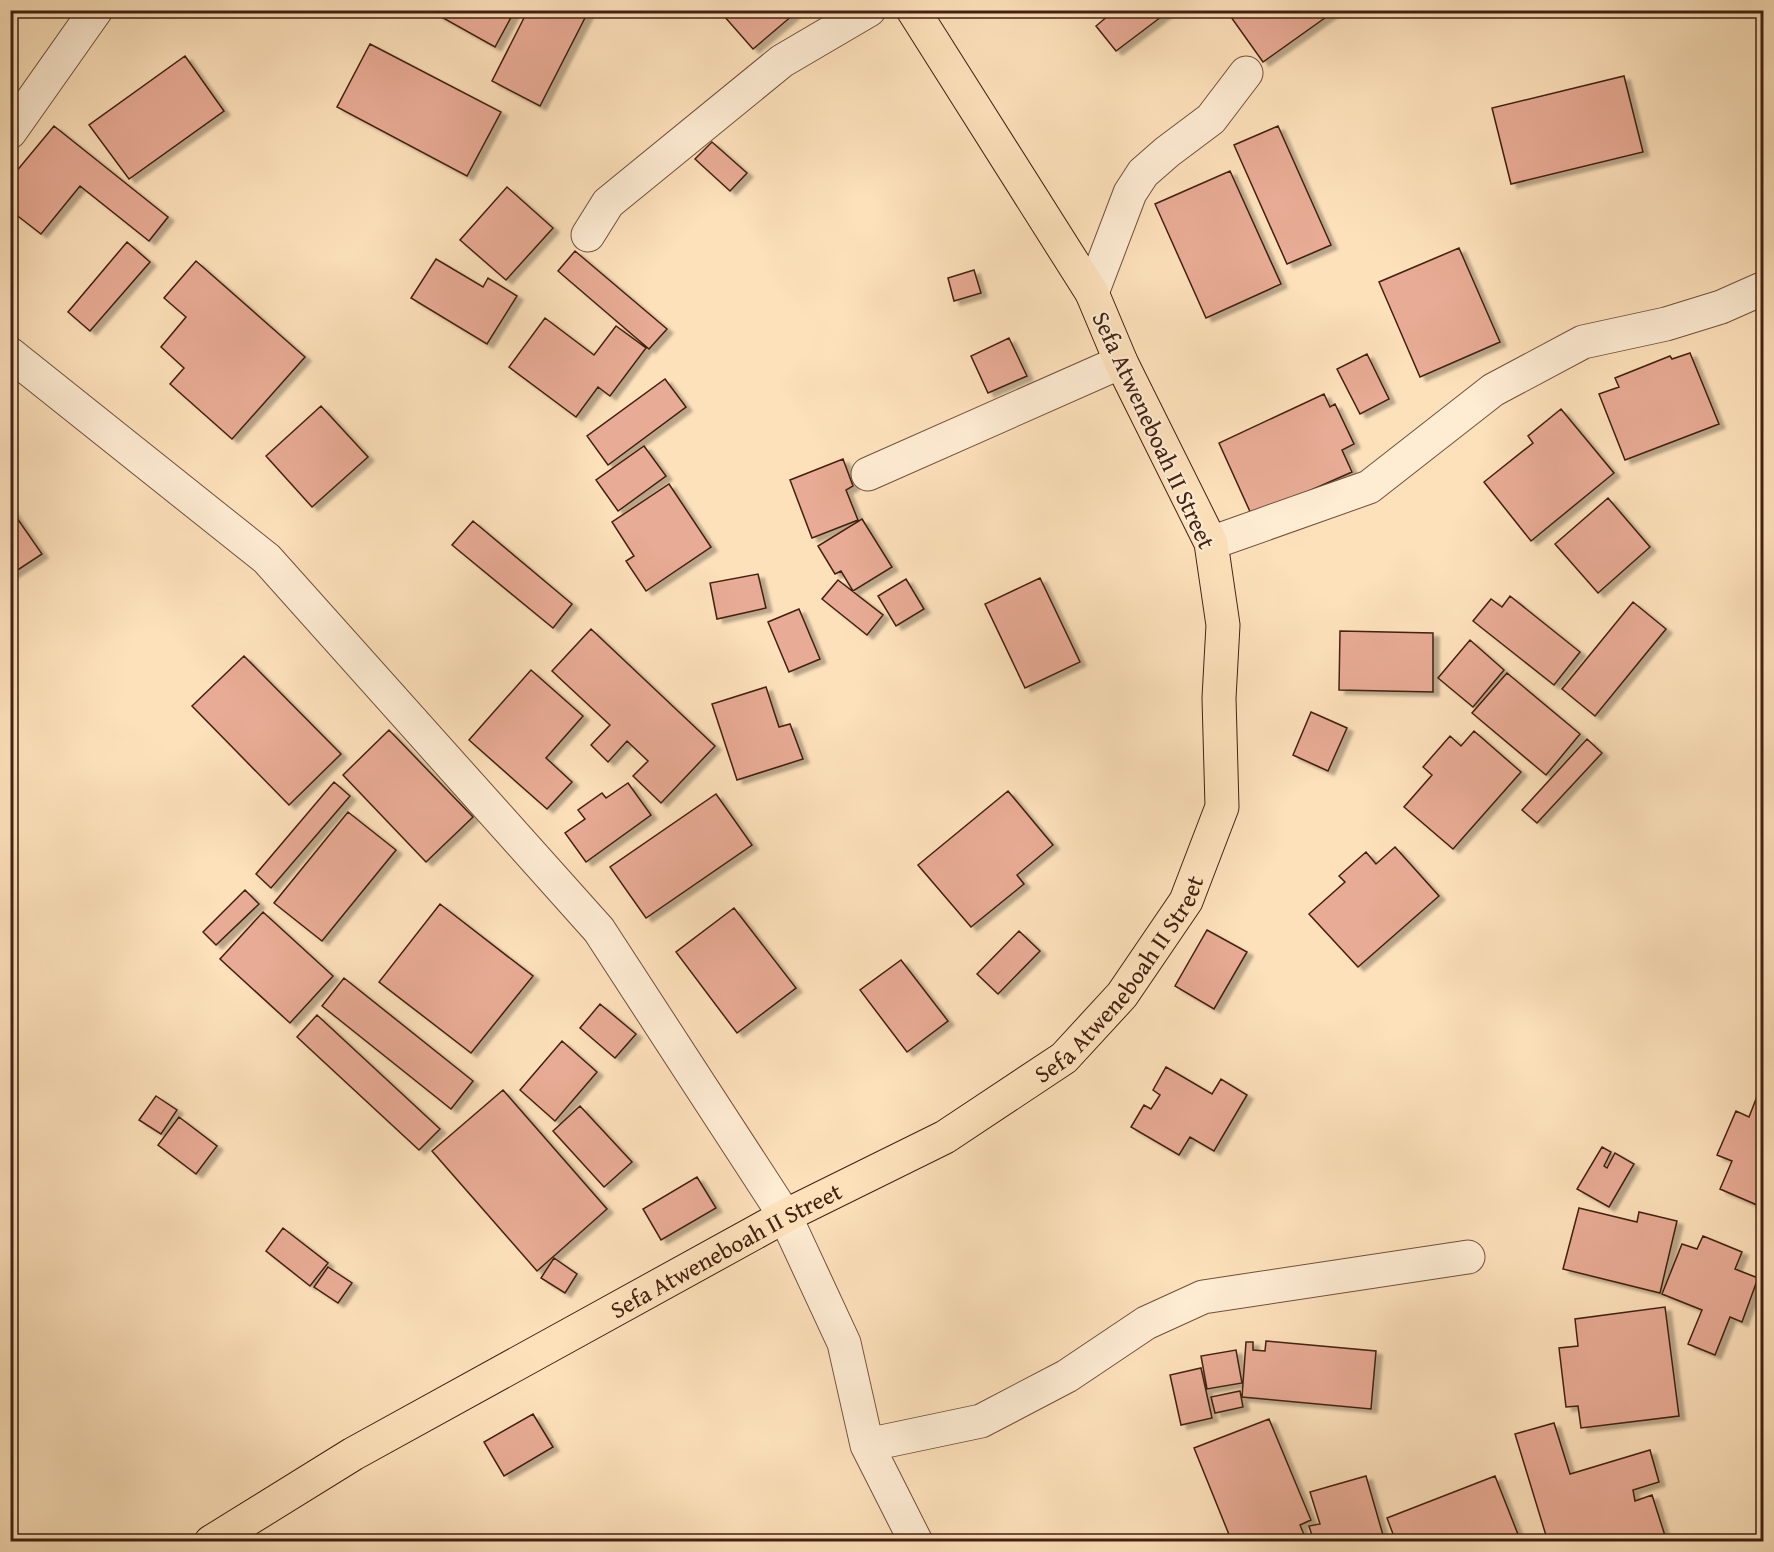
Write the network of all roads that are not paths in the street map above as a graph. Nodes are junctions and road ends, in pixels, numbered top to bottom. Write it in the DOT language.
graph roads {
  1 [pos="96,10"];
  2 [pos="869,10"];
  3 [pos="913,10"];
  4 [pos="1246,73"];
  5 [pos="10,132"];
  6 [pos="588,235"];
  7 [pos="1764,288"];
  8 [pos="1092,293"];
  9 [pos="10,354"];
  10 [pos="1121,362"];
  11 [pos="868,474"];
  12 [pos="1211,543"];
  13 [pos="785,1216"];
  14 [pos="1468,1257"];
  15 [pos="867,1445"];
  16 [pos="211,1542"];
  17 [pos="916,1542"];
  1 -- 5 [label="street"];
  2 -- 6 [label="street"];
  3 -- 8 [label="main road, Sefa Atweneboah II Street"];
  4 -- 8 [label="street"];
  7 -- 12 [label="street"];
  8 -- 10 [label="main road, Sefa Atweneboah II Street"];
  9 -- 13 [label="street"];
  10 -- 11 [label="street"];
  10 -- 12 [label="main road, Sefa Atweneboah II Street"];
  12 -- 13 [label="main road, Sefa Atweneboah II Street"];
  13 -- 15 [label="street"];
  13 -- 16 [label="main road, Sefa Atweneboah II Street"];
  14 -- 15 [label="street"];
  15 -- 17 [label="street"];
}
